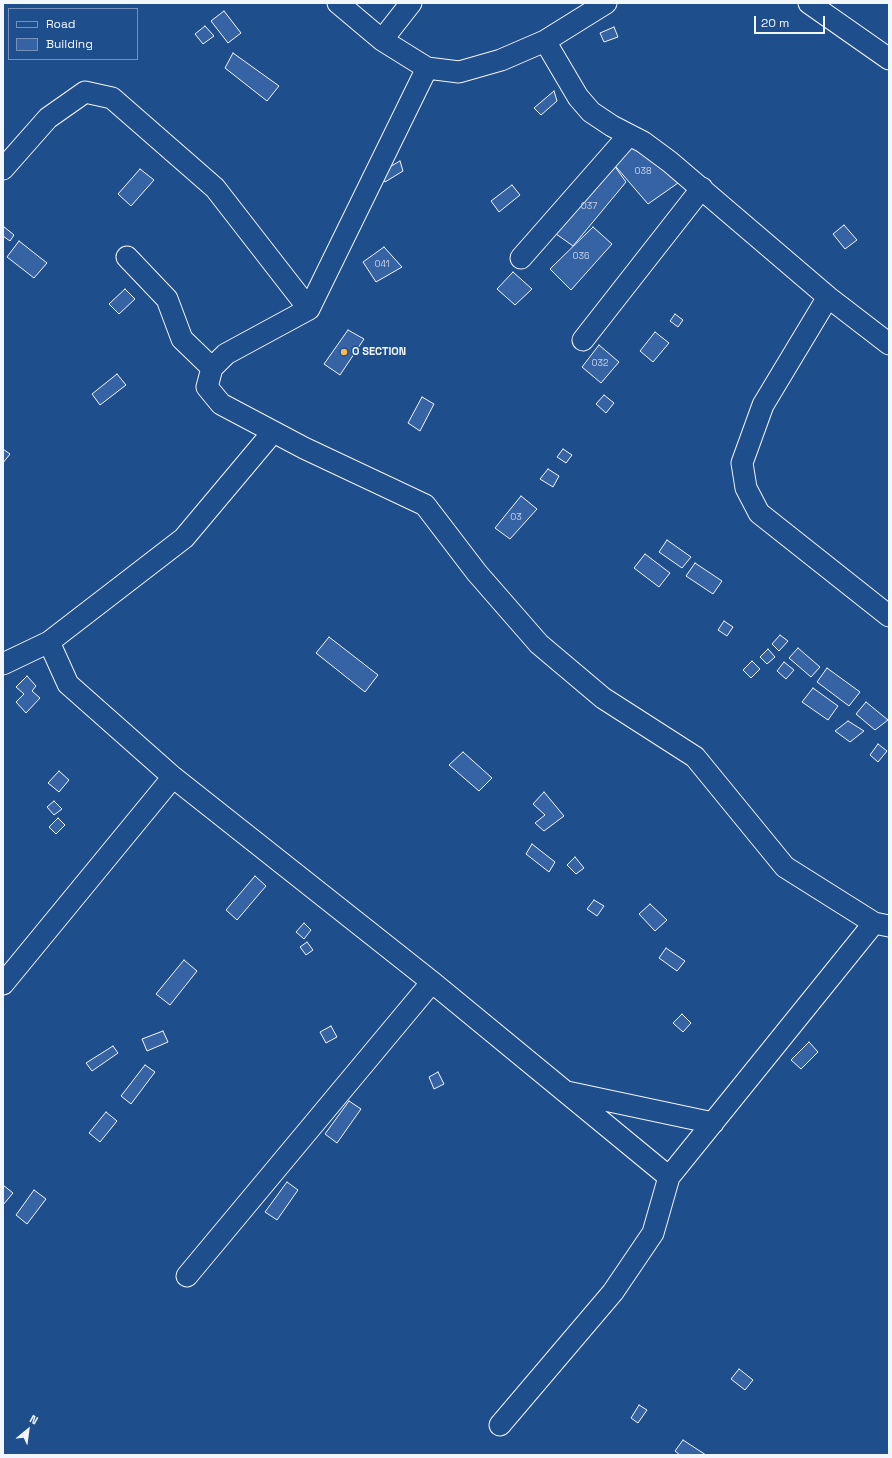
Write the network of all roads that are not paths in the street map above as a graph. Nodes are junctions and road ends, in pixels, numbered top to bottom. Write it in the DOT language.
graph roads {
  1 [pos="338,3"];
  2 [pos="411,3"];
  3 [pos="606,3"];
  4 [pos="809,3"];
  5 [pos="382,40"];
  6 [pos="545,41"];
  7 [pos="889,59"];
  8 [pos="427,68"];
  9 [pos="629,135"];
  10 [pos="3,169"];
  11 [pos="702,188"];
  12 [pos="127,257"];
  13 [pos="521,258"];
  14 [pos="828,297"];
  15 [pos="309,309"];
  16 [pos="584,340"];
  17 [pos="889,344"];
  18 [pos="212,368"];
  19 [pos="273,432"];
  20 [pos="889,616"];
  21 [pos="49,642"];
  22 [pos="3,664"];
  23 [pos="173,777"];
  24 [pos="882,924"];
  25 [pos="432,982"];
  26 [pos="3,984"];
  27 [pos="564,1091"];
  28 [pos="713,1123"];
  29 [pos="669,1178"];
  30 [pos="187,1276"];
  31 [pos="500,1425"];
  1 -- 5 [label="street"];
  2 -- 5 [label="street"];
  3 -- 6 [label="street"];
  4 -- 7 [label="street"];
  5 -- 8 [label="street"];
  6 -- 8 [label="street"];
  6 -- 9 [label="street"];
  8 -- 15 [label="street"];
  9 -- 11 [label="street"];
  9 -- 13 [label="street"];
  10 -- 15 [label="street"];
  11 -- 14 [label="street"];
  11 -- 16 [label="street"];
  12 -- 18 [label="street"];
  14 -- 17 [label="street"];
  14 -- 20 [label="street"];
  15 -- 18 [label="street"];
  18 -- 19 [label="street"];
  19 -- 21 [label="street"];
  19 -- 24 [label="street"];
  21 -- 22 [label="street"];
  21 -- 23 [label="street"];
  23 -- 25 [label="street"];
  23 -- 26 [label="street"];
  24 -- 28 [label="street"];
  25 -- 27 [label="street"];
  25 -- 30 [label="street"];
  27 -- 28 [label="street"];
  27 -- 29 [label="street"];
  28 -- 29 [label="street"];
  29 -- 31 [label="street"];
}
